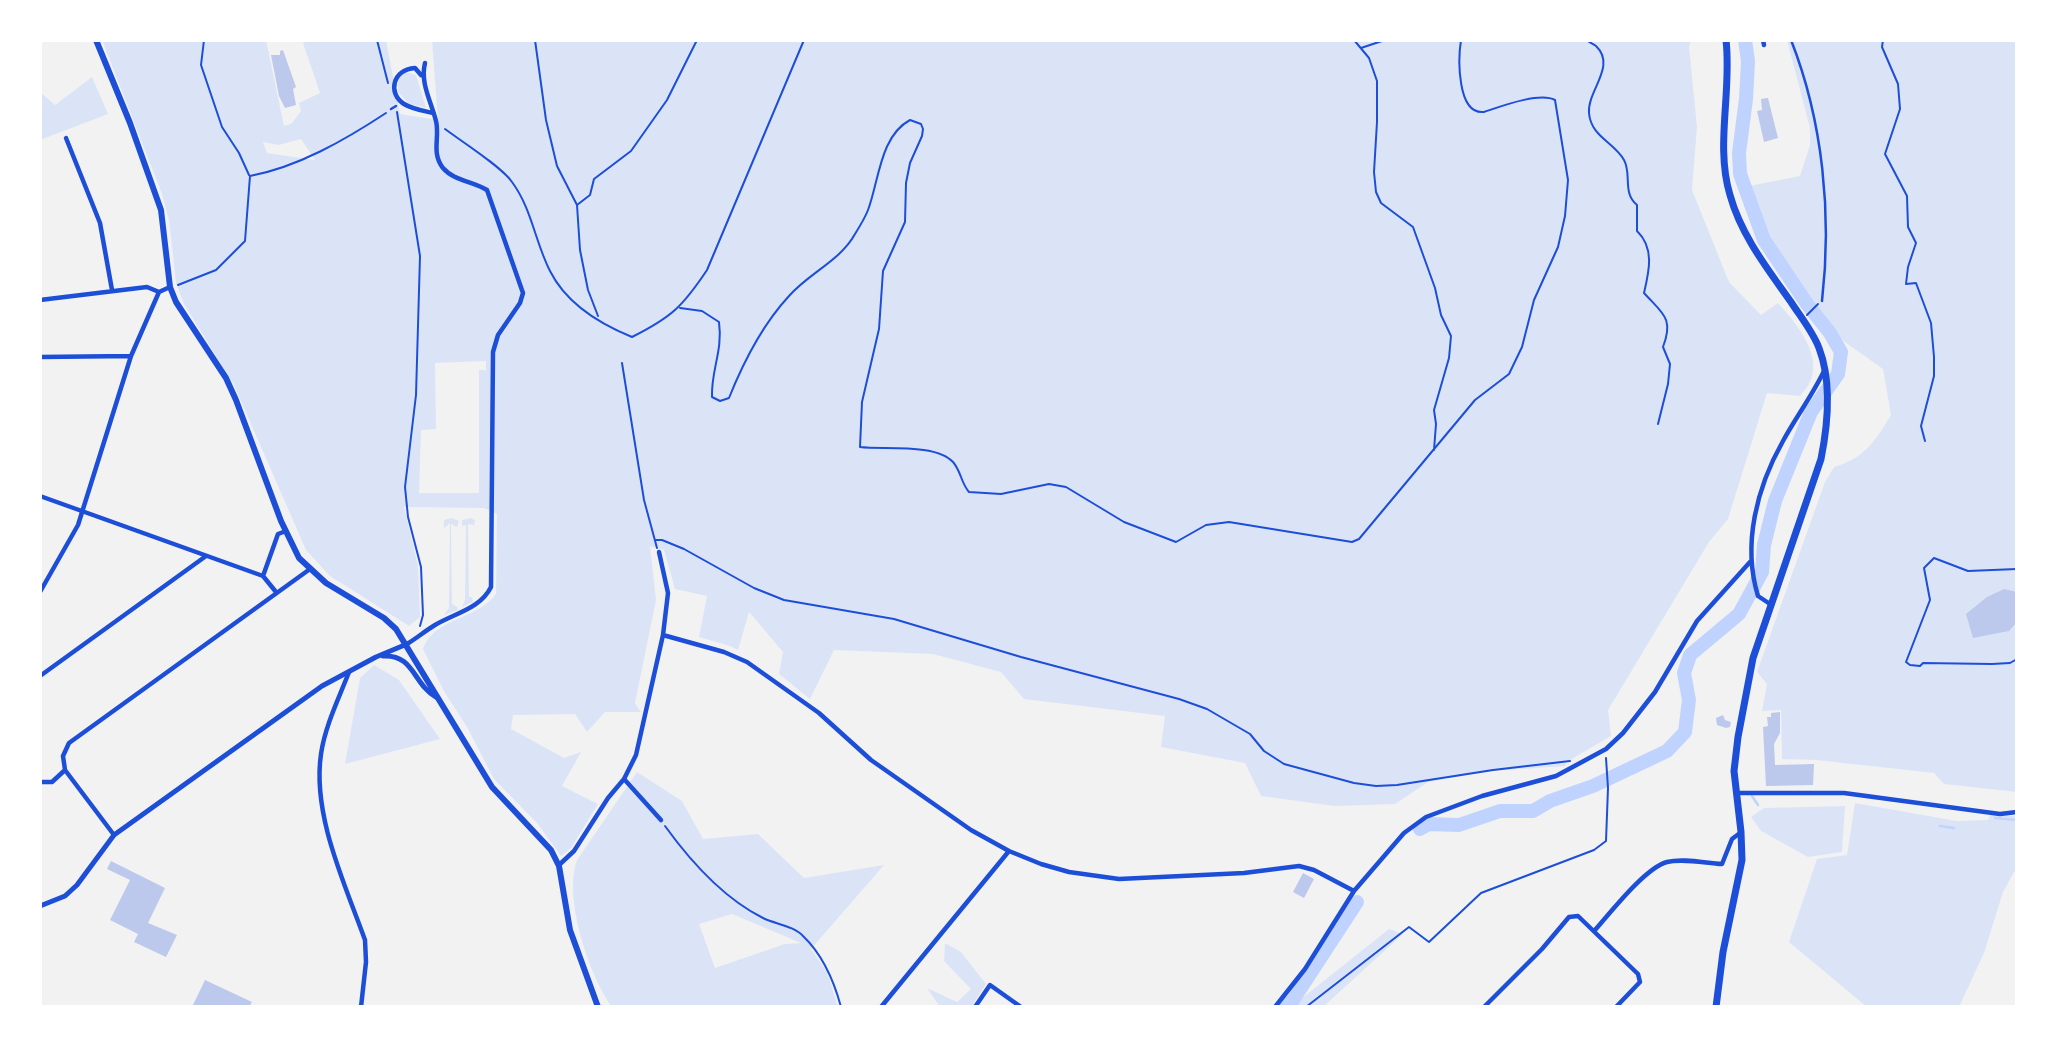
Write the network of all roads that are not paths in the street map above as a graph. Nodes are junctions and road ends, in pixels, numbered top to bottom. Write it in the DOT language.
graph roads {
  1 [pos="96,40"];
  2 [pos="1726,40"];
  3 [pos="1791,40"];
  4 [pos="425,62"];
  5 [pos="422,75"];
  6 [pos="396,106"];
  7 [pos="391,109"];
  8 [pos="433,113"];
  9 [pos="66,138"];
  10 [pos="170,287"];
  11 [pos="112,290"];
  12 [pos="159,292"];
  13 [pos="40,300"];
  14 [pos="1822,301"];
  15 [pos="131,356"];
  16 [pos="40,357"];
  17 [pos="1824,375"];
  18 [pos="40,496"];
  19 [pos="83,510"];
  20 [pos="286,531"];
  21 [pos="659,552"];
  22 [pos="206,556"];
  23 [pos="1750,562"];
  24 [pos="310,569"];
  25 [pos="263,576"];
  26 [pos="40,592"];
  27 [pos="276,592"];
  28 [pos="1770,604"];
  29 [pos="663,635"];
  30 [pos="407,644"];
  31 [pos="376,657"];
  32 [pos="349,672"];
  33 [pos="40,676"];
  34 [pos="436,696"];
  35 [pos="65,770"];
  36 [pos="624,779"];
  37 [pos="40,782"];
  38 [pos="1736,793"];
  39 [pos="2017,812"];
  40 [pos="661,820"];
  41 [pos="1741,832"];
  42 [pos="114,835"];
  43 [pos="1009,851"];
  44 [pos="558,866"];
  45 [pos="1354,891"];
  46 [pos="40,906"];
  47 [pos="1595,930"];
  48 [pos="360,1007"];
  49 [pos="598,1007"];
  50 [pos="881,1007"];
  51 [pos="975,1007"];
  52 [pos="1021,1007"];
  53 [pos="1275,1007"];
  54 [pos="1484,1007"];
  55 [pos="1616,1007"];
  56 [pos="1716,1007"];
  1 -- 10 [label="main road"];
  2 -- 17 [label="main road"];
  3 -- 14 [label="lane"];
  4 -- 5 [label="street"];
  5 -- 8 [label="street"];
  5 -- 8 [label="street"];
  6 -- 7 [label="lane"];
  8 -- 30 [label="street"];
  9 -- 11 [label="street"];
  10 -- 12 [label="street"];
  10 -- 20 [label="main road"];
  11 -- 12 [label="street"];
  11 -- 13 [label="street"];
  12 -- 15 [label="street"];
  15 -- 16 [label="street"];
  15 -- 19 [label="street"];
  17 -- 23 [label="street"];
  17 -- 28 [label="main road"];
  18 -- 19 [label="street"];
  19 -- 22 [label="street"];
  19 -- 26 [label="street"];
  20 -- 24 [label="main road"];
  20 -- 25 [label="street"];
  21 -- 29 [label="street"];
  22 -- 25 [label="street"];
  22 -- 33 [label="street"];
  23 -- 28 [label="street"];
  23 -- 45 [label="street"];
  24 -- 27 [label="street"];
  24 -- 30 [label="main road"];
  25 -- 27 [label="street"];
  27 -- 35 [label="street"];
  28 -- 38 [label="main road"];
  29 -- 36 [label="street"];
  29 -- 43 [label="street"];
  30 -- 31 [label="street"];
  30 -- 34 [label="main road"];
  31 -- 32 [label="street"];
  31 -- 34 [label="street"];
  32 -- 42 [label="street"];
  32 -- 48 [label="street"];
  34 -- 44 [label="main road"];
  35 -- 37 [label="street"];
  35 -- 42 [label="street"];
  36 -- 40 [label="street"];
  36 -- 44 [label="street"];
  38 -- 39 [label="street"];
  38 -- 41 [label="main road"];
  41 -- 47 [label="street"];
  41 -- 56 [label="main road"];
  42 -- 46 [label="street"];
  43 -- 45 [label="street"];
  43 -- 50 [label="street"];
  44 -- 49 [label="main road"];
  45 -- 53 [label="street"];
  47 -- 54 [label="street"];
  47 -- 55 [label="street"];
  51 -- 52 [label="street"];
}
